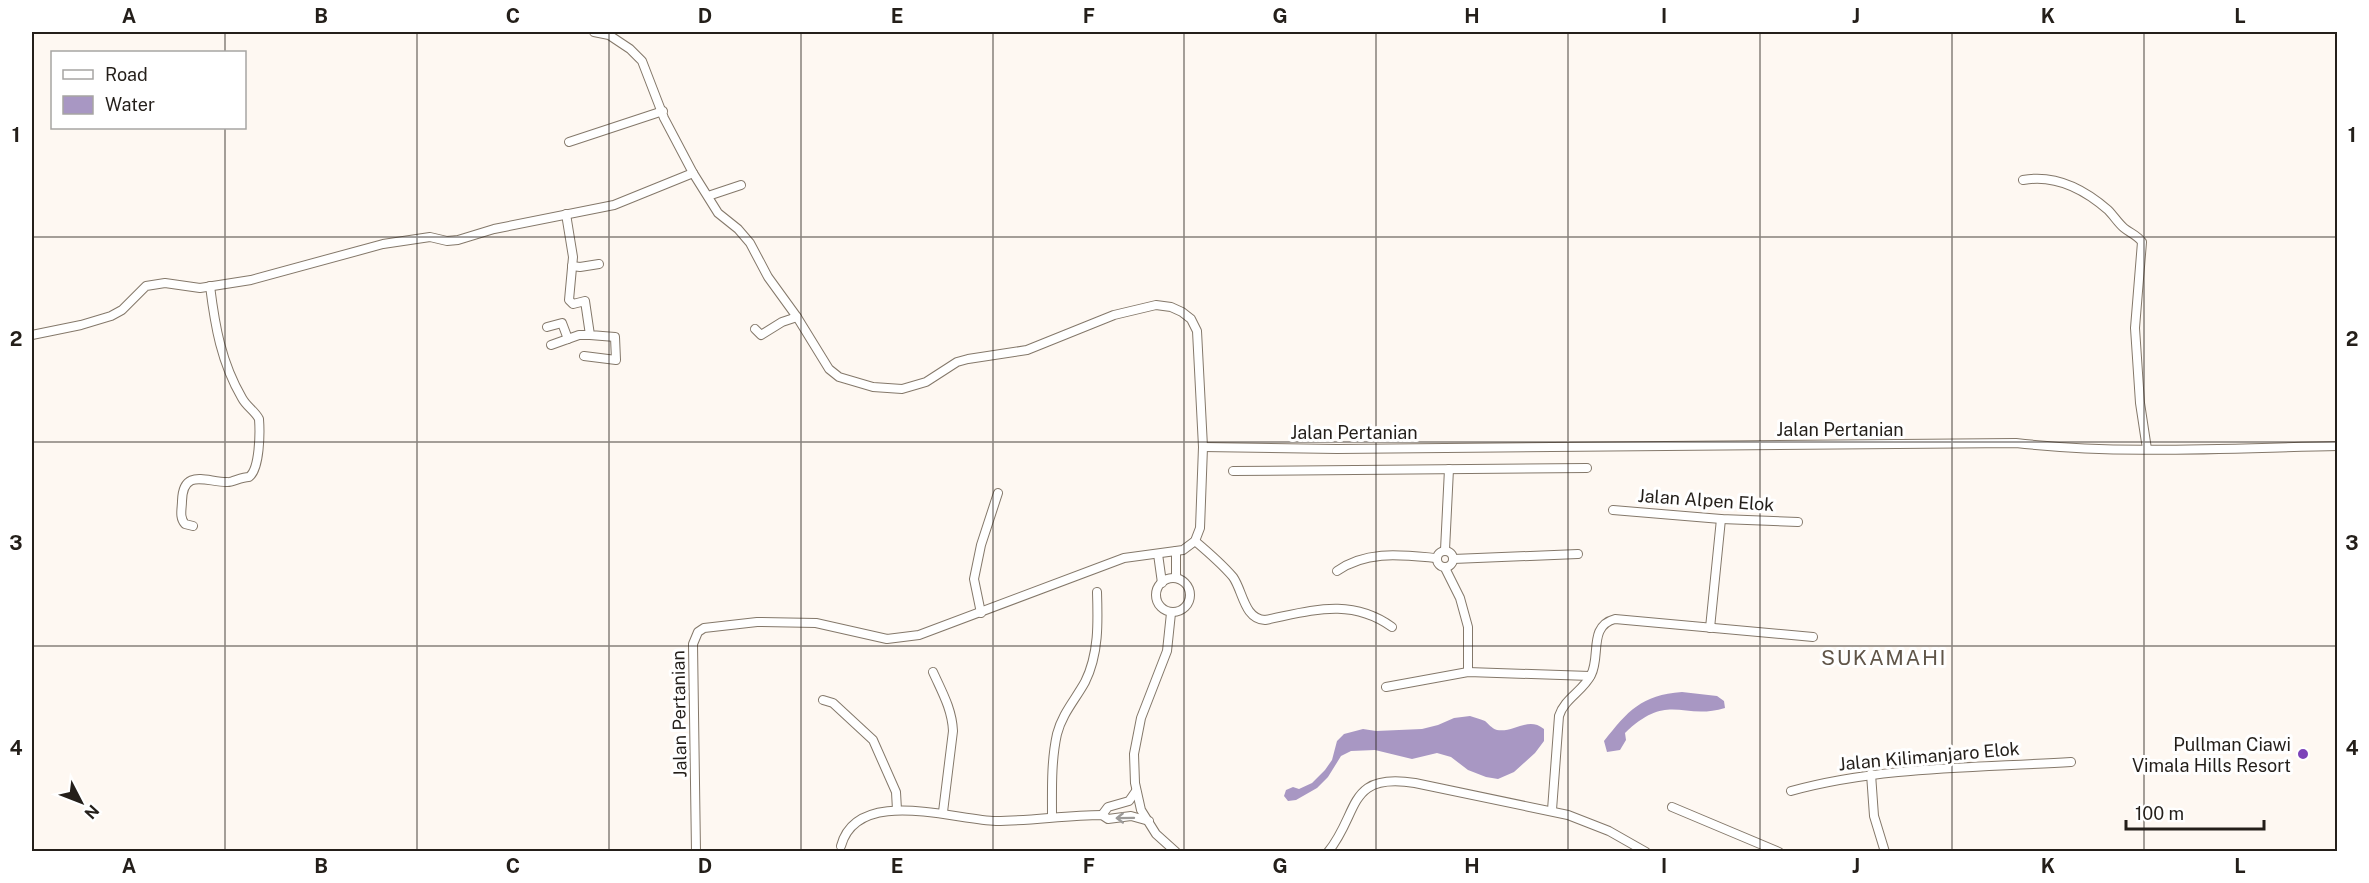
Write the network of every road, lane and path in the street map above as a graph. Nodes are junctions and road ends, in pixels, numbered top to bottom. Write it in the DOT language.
graph roads {
  1 [pos="594,32"];
  2 [pos="663,111"];
  3 [pos="569,142"];
  4 [pos="693,173"];
  5 [pos="2023,180"];
  6 [pos="741,185"];
  7 [pos="708,196"];
  8 [pos="566,214"];
  9 [pos="599,264"];
  10 [pos="572,266"];
  11 [pos="210,286"];
  12 [pos="797,317"];
  13 [pos="547,327"];
  14 [pos="755,329"];
  15 [pos="32,335"];
  16 [pos="590,335"];
  17 [pos="568,339"];
  18 [pos="551,345"];
  19 [pos="585,356"];
  20 [pos="2337,446"];
  21 [pos="1203,447"];
  22 [pos="2146,449"];
  23 [pos="1587,468"];
  24 [pos="1449,469"];
  25 [pos="1233,471"];
  26 [pos="998,493"];
  27 [pos="1613,510"];
  28 [pos="1721,519"];
  29 [pos="1798,522"];
  30 [pos="193,526"];
  31 [pos="1195,540"];
  32 [pos="1445,550"];
  33 [pos="1176,551"];
  34 [pos="1158,554"];
  35 [pos="1578,554"];
  36 [pos="1436,558"];
  37 [pos="1453,559"];
  38 [pos="1445,568"];
  39 [pos="1337,571"];
  40 [pos="1176,578"];
  41 [pos="1162,583"];
  42 [pos="1097,592"];
  43 [pos="981,613"];
  44 [pos="1171,613"];
  45 [pos="1392,627"];
  46 [pos="1710,628"];
  47 [pos="1813,637"];
  48 [pos="933,672"];
  49 [pos="1468,672"];
  50 [pos="1590,676"];
  51 [pos="1386,687"];
  52 [pos="823,700"];
  53 [pos="2071,762"];
  54 [pos="1871,774"];
  55 [pos="1136,791"];
  56 [pos="1791,791"];
  57 [pos="1672,807"];
  58 [pos="897,810"];
  59 [pos="1552,810"];
  60 [pos="943,812"];
  61 [pos="1102,815"];
  62 [pos="1052,817"];
  63 [pos="1149,821"];
  64 [pos="841,846"];
  65 [pos="696,852"];
  66 [pos="1176,852"];
  67 [pos="1328,852"];
  68 [pos="1646,852"];
  69 [pos="1779,852"];
  70 [pos="1885,852"];
  1 -- 2 [label="street"];
  2 -- 3 [label="street"];
  2 -- 4 [label="street"];
  4 -- 7 [label="street"];
  4 -- 8 [label="street"];
  5 -- 22 [label="street"];
  6 -- 7 [label="street"];
  7 -- 12 [label="street"];
  8 -- 10 [label="street"];
  8 -- 11 [label="street"];
  9 -- 10 [label="street"];
  10 -- 16 [label="street"];
  11 -- 15 [label="street"];
  11 -- 30 [label="street"];
  12 -- 14 [label="street"];
  12 -- 21 [label="street"];
  13 -- 17 [label="street"];
  16 -- 17 [label="street"];
  16 -- 19 [label="street"];
  17 -- 18 [label="street"];
  20 -- 22 [label="street, Jalan Pertanian"];
  21 -- 22 [label="street, Jalan Pertanian"];
  21 -- 31 [label="street"];
  23 -- 24 [label="street"];
  24 -- 25 [label="street"];
  24 -- 32 [label="street"];
  26 -- 43 [label="street"];
  27 -- 28 [label="street, Jalan Alpen Elok"];
  28 -- 29 [label="street, Jalan Alpen Elok"];
  28 -- 46 [label="street"];
  31 -- 33 [label="street, Jalan Pertanian"];
  31 -- 45 [label="street"];
  32 -- 36 [label="street"];
  32 -- 37 [label="street"];
  33 -- 34 [label="street, Jalan Pertanian"];
  33 -- 40 [label="street"];
  34 -- 41 [label="street"];
  34 -- 43 [label="street, Jalan Pertanian"];
  35 -- 37 [label="street"];
  36 -- 38 [label="street"];
  36 -- 39 [label="street"];
  37 -- 38 [label="street"];
  38 -- 49 [label="street"];
  40 -- 41 [label="street"];
  40 -- 44 [label="street"];
  41 -- 44 [label="street"];
  42 -- 62 [label="street"];
  43 -- 65 [label="street, Jalan Pertanian"];
  44 -- 55 [label="street"];
  46 -- 47 [label="street"];
  46 -- 50 [label="street"];
  48 -- 60 [label="street"];
  49 -- 50 [label="street"];
  49 -- 51 [label="street"];
  50 -- 59 [label="street"];
  52 -- 58 [label="street"];
  53 -- 54 [label="street, Jalan Kilimanjaro Elok"];
  54 -- 56 [label="street, Jalan Kilimanjaro Elok"];
  54 -- 70 [label="street"];
  55 -- 61 [label="street"];
  55 -- 63 [label="street"];
  57 -- 69 [label="street"];
  58 -- 60 [label="street"];
  58 -- 64 [label="street"];
  59 -- 67 [label="street"];
  59 -- 68 [label="street"];
  60 -- 62 [label="street"];
  61 -- 62 [label="street"];
  63 -- 61 [label="street, one-way"];
  63 -- 66 [label="street"];
}
